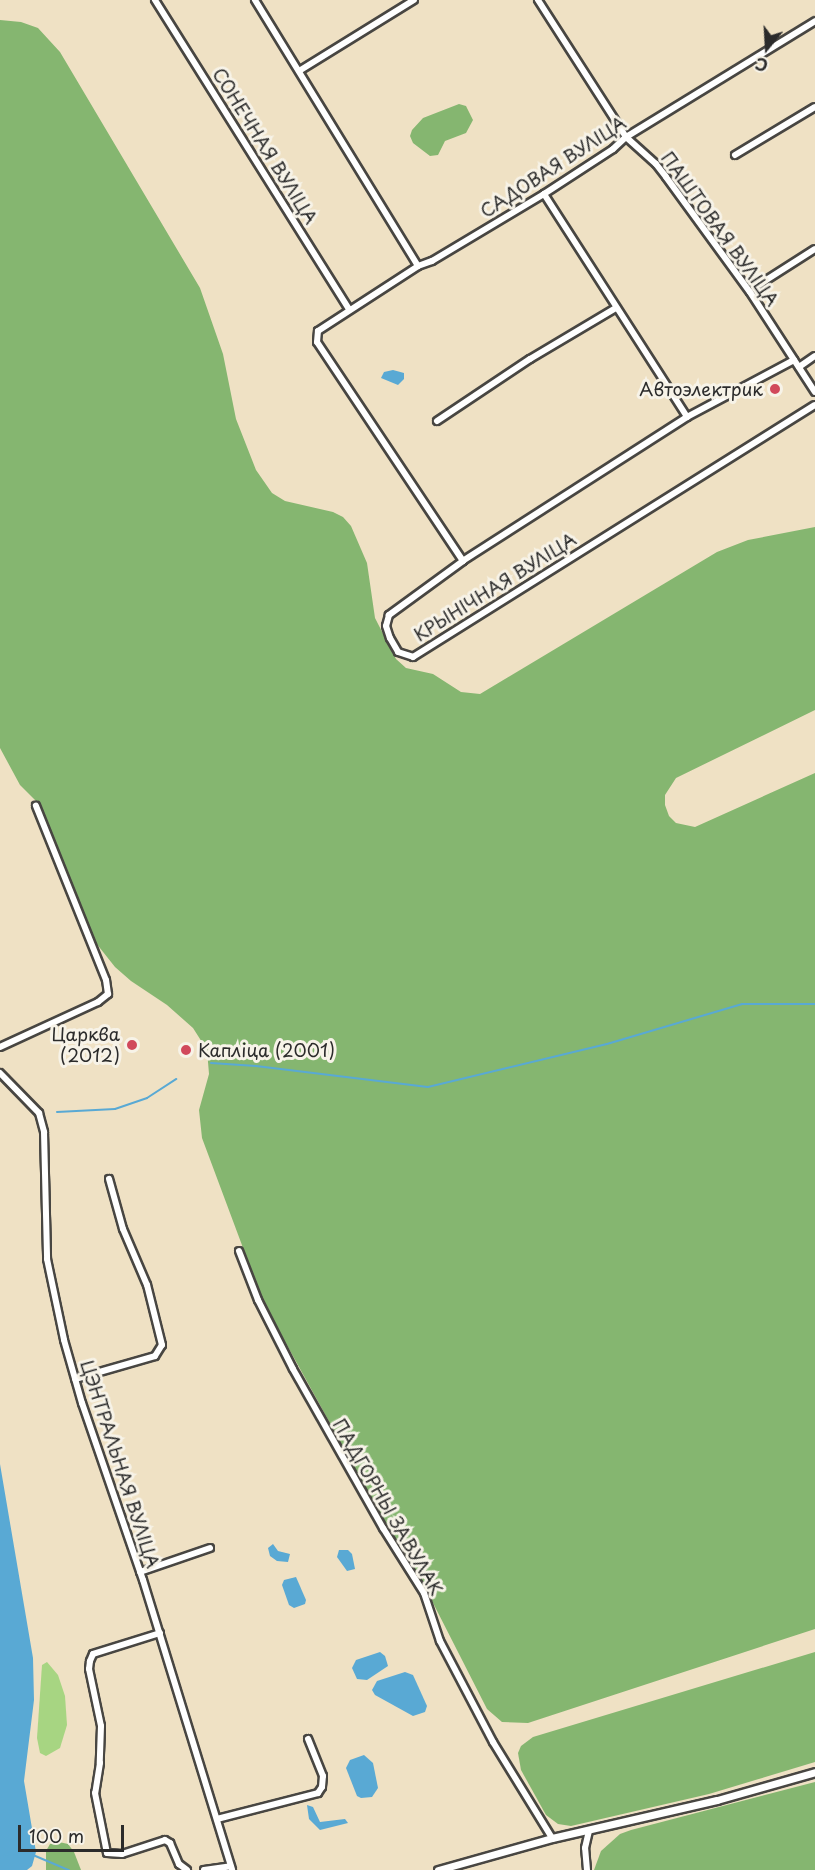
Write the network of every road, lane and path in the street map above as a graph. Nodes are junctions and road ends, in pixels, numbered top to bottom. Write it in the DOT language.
graph roads {
  1 [pos="155,0"];
  2 [pos="255,0"];
  3 [pos="414,0"];
  4 [pos="538,0"];
  5 [pos="815,21"];
  6 [pos="299,71"];
  7 [pos="815,107"];
  8 [pos="626,137"];
  9 [pos="735,155"];
  10 [pos="544,194"];
  11 [pos="815,249"];
  12 [pos="418,266"];
  13 [pos="760,284"];
  14 [pos="616,308"];
  15 [pos="349,309"];
  16 [pos="815,356"];
  17 [pos="794,360"];
  18 [pos="799,367"];
  19 [pos="815,392"];
  20 [pos="815,405"];
  21 [pos="687,417"];
  22 [pos="437,421"];
  23 [pos="463,561"];
  24 [pos="36,806"];
  25 [pos="0,1047"];
  26 [pos="0,1073"];
  27 [pos="109,1179"];
  28 [pos="238,1251"];
  29 [pos="75,1379"];
  30 [pos="210,1548"];
  31 [pos="140,1572"];
  32 [pos="160,1633"];
  33 [pos="308,1739"];
  34 [pos="815,1772"];
  35 [pos="217,1819"];
  36 [pos="589,1830"];
  37 [pos="552,1838"];
  38 [pos="232,1868"];
  39 [pos="188,1870"];
  40 [pos="204,1870"];
  41 [pos="438,1870"];
  42 [pos="587,1870"];
  1 -- 15 [label="street, СОНЕЧНАЯ ВУЛІЦА"];
  2 -- 6 [label="street"];
  3 -- 6 [label="street"];
  4 -- 8 [label="street, ПАШТОВАЯ ВУЛІЦА"];
  5 -- 8 [label="street, САДОВАЯ ВУЛІЦА"];
  6 -- 12 [label="street"];
  7 -- 9 [label="street"];
  8 -- 10 [label="street, САДОВАЯ ВУЛІЦА"];
  8 -- 17 [label="street, ПАШТОВАЯ ВУЛІЦА"];
  10 -- 12 [label="street, САДОВАЯ ВУЛІЦА"];
  10 -- 14 [label="street"];
  11 -- 13 [label="street"];
  12 -- 15 [label="street, САДОВАЯ ВУЛІЦА"];
  14 -- 21 [label="street"];
  14 -- 22 [label="street"];
  15 -- 23 [label="street, САДОВАЯ ВУЛІЦА"];
  16 -- 18 [label="street"];
  17 -- 18 [label="street, ПАШТОВАЯ ВУЛІЦА"];
  17 -- 21 [label="street"];
  18 -- 19 [label="street, ПАШТОВАЯ ВУЛІЦА"];
  20 -- 23 [label="street, КРЫНІЧНАЯ ВУЛІЦА"];
  21 -- 23 [label="street"];
  24 -- 25 [label="street"];
  26 -- 29 [label="street, ЦЭНТРАЛЬНАЯ ВУЛІЦА"];
  27 -- 29 [label="street"];
  28 -- 37 [label="street, ПАДГОРНЫ ЗАВУЛАК"];
  29 -- 31 [label="street, ЦЭНТРАЛЬНАЯ ВУЛІЦА"];
  30 -- 31 [label="street"];
  31 -- 32 [label="street, ЦЭНТРАЛЬНАЯ ВУЛІЦА"];
  32 -- 35 [label="street, ЦЭНТРАЛЬНАЯ ВУЛІЦА"];
  32 -- 39 [label="street"];
  33 -- 35 [label="street"];
  34 -- 36 [label="street"];
  35 -- 38 [label="street, ЦЭНТРАЛЬНАЯ ВУЛІЦА"];
  36 -- 37 [label="street"];
  36 -- 42 [label="street"];
  37 -- 41 [label="street"];
  38 -- 40 [label="street"];
}
